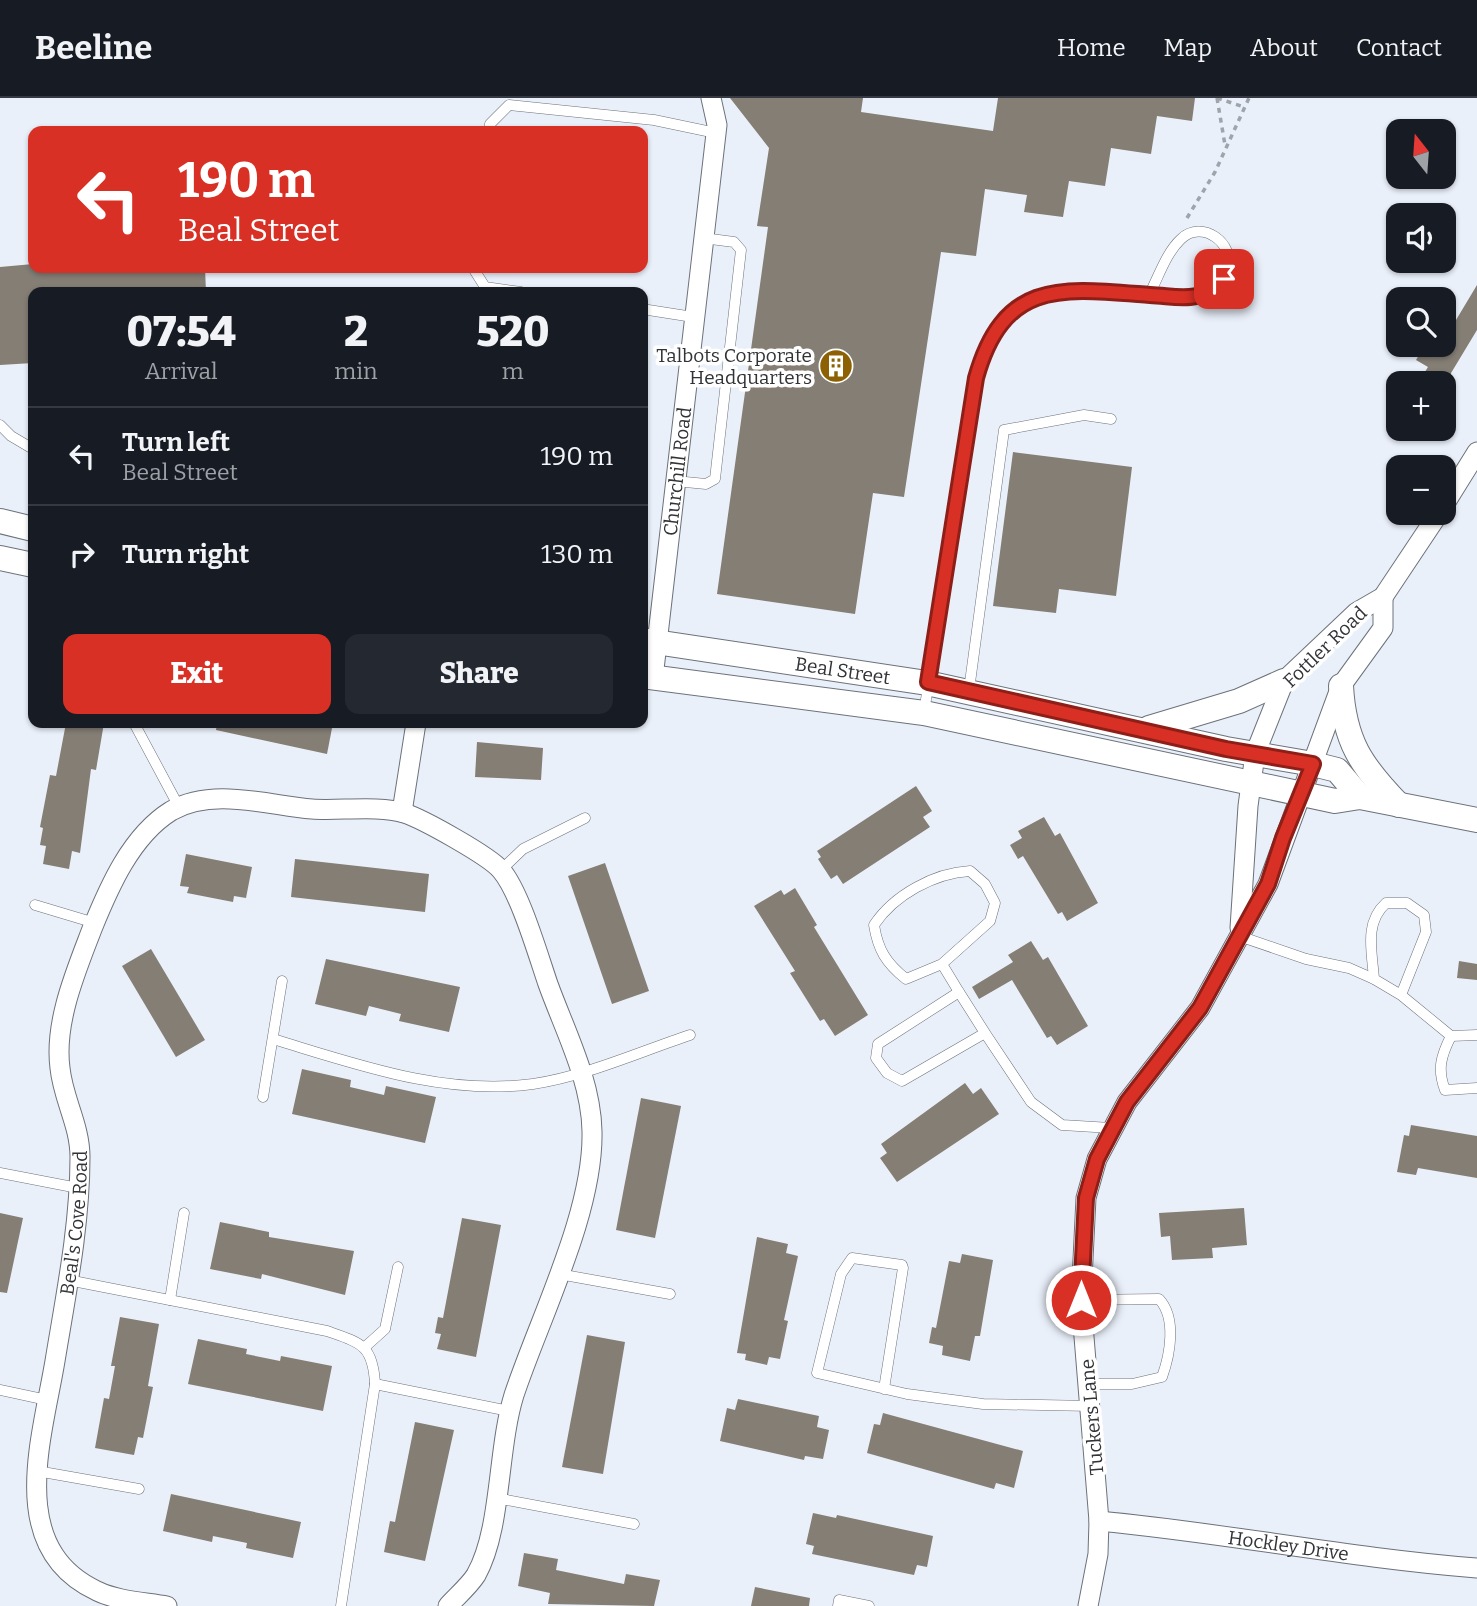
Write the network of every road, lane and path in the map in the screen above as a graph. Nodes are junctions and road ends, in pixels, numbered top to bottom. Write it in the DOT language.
graph roads {
  1 [pos="711,98"];
  2 [pos="1217,98"];
  3 [pos="1249,98"];
  4 [pos="1244,107"];
  5 [pos="490,126"];
  6 [pos="716,133"];
  7 [pos="1226,147"];
  8 [pos="1185,221"];
  9 [pos="702,238"];
  10 [pos="1150,295"];
  11 [pos="648,310"];
  12 [pos="693,317"];
  13 [pos="1111,419"];
  14 [pos="0,425"];
  15 [pos="28,446"];
  16 [pos="1477,452"];
  17 [pos="675,481"];
  18 [pos="1456,486"];
  19 [pos="0,521"];
  20 [pos="1431,525"];
  21 [pos="28,528"];
  22 [pos="0,558"];
  23 [pos="28,564"];
  24 [pos="1383,597"];
  25 [pos="650,641"];
  26 [pos="648,677"];
  27 [pos="1284,681"];
  28 [pos="928,682"];
  29 [pos="1340,686"];
  30 [pos="969,691"];
  31 [pos="924,713"];
  32 [pos="137,728"];
  33 [pos="415,728"];
  34 [pos="1146,729"];
  35 [pos="1255,754"];
  36 [pos="1313,764"];
  37 [pos="1251,784"];
  38 [pos="1303,793"];
  39 [pos="1360,797"];
  40 [pos="1399,806"];
  41 [pos="179,807"];
  42 [pos="402,812"];
  43 [pos="585,818"];
  44 [pos="1477,820"];
  45 [pos="501,870"];
  46 [pos="35,905"];
  47 [pos="95,923"];
  48 [pos="1239,936"];
  49 [pos="942,964"];
  50 [pos="1374,979"];
  51 [pos="282,981"];
  52 [pos="959,992"];
  53 [pos="1401,995"];
  54 [pos="985,1033"];
  55 [pos="690,1035"];
  56 [pos="1477,1035"];
  57 [pos="1451,1036"];
  58 [pos="273,1039"];
  59 [pos="581,1073"];
  60 [pos="1477,1087"];
  61 [pos="263,1097"];
  62 [pos="1111,1128"];
  63 [pos="0,1173"];
  64 [pos="78,1188"];
  65 [pos="184,1213"];
  66 [pos="398,1267"];
  67 [pos="558,1274"];
  68 [pos="68,1280"];
  69 [pos="670,1294"];
  70 [pos="170,1300"];
  71 [pos="1081,1300"];
  72 [pos="365,1347"];
  73 [pos="375,1384"];
  74 [pos="1090,1384"];
  75 [pos="884,1389"];
  76 [pos="0,1390"];
  77 [pos="47,1400"];
  78 [pos="1092,1406"];
  79 [pos="509,1411"];
  80 [pos="37,1470"];
  81 [pos="139,1489"];
  82 [pos="496,1498"];
  83 [pos="1099,1521"];
  84 [pos="634,1524"];
  85 [pos="1477,1568"];
  86 [pos="167,1606"];
  87 [pos="341,1606"];
  88 [pos="448,1606"];
  89 [pos="838,1606"];
  90 [pos="869,1606"];
  91 [pos="1088,1606"];
  1 -- 6 [label="street, Churchill Road"];
  2 -- 4 [label="path"];
  2 -- 7 [label="path"];
  3 -- 4 [label="path"];
  4 -- 7 [label="path"];
  5 -- 6 [label="lane"];
  6 -- 9 [label="street, Churchill Road"];
  7 -- 8 [label="path"];
  9 -- 12 [label="street, Churchill Road"];
  9 -- 17 [label="lane"];
  10 -- 10 [label="lane"];
  10 -- 28 [label="lane"];
  11 -- 12 [label="lane"];
  12 -- 17 [label="street, Churchill Road"];
  13 -- 30 [label="lane"];
  14 -- 15 [label="lane"];
  16 -- 18 [label="street"];
  17 -- 25 [label="street, Churchill Road"];
  19 -- 21 [label="street"];
  20 -- 24 [label="street, Fottler Road"];
  22 -- 23 [label="street"];
  24 -- 27 [label="street, Fottler Road"];
  24 -- 29 [label="street, Fottler Road"];
  25 -- 26 [label="street, Churchill Road"];
  25 -- 28 [label="street, Beal Street"];
  26 -- 31 [label="street, Beal Street"];
  27 -- 34 [label="street"];
  27 -- 35 [label="street, Fottler Road"];
  28 -- 30 [label="street, Beal Street"];
  28 -- 31 [label="lane"];
  29 -- 36 [label="street, Fottler Road"];
  29 -- 40 [label="street"];
  30 -- 34 [label="street, Beal Street"];
  31 -- 37 [label="street, Beal Street"];
  32 -- 41 [label="lane"];
  33 -- 42 [label="street"];
  34 -- 35 [label="street, Beal Street"];
  35 -- 36 [label="street, Beal Street"];
  35 -- 37 [label="street, Fottler Road"];
  36 -- 38 [label="street, Fottler Road"];
  36 -- 39 [label="street, Beal Street"];
  37 -- 38 [label="street, Beal Street"];
  37 -- 48 [label="street, Tuckers Lane"];
  38 -- 39 [label="street, Beal Street"];
  38 -- 48 [label="street, Tuckers Lane"];
  39 -- 40 [label="street, Beal Street"];
  40 -- 44 [label="street, Beal Street"];
  41 -- 42 [label="street, Beal's Cove Road"];
  41 -- 47 [label="street, Beal's Cove Road"];
  42 -- 45 [label="street, Beal's Cove Road"];
  43 -- 45 [label="lane"];
  45 -- 59 [label="street, Beal's Cove Road"];
  46 -- 47 [label="lane"];
  47 -- 64 [label="street, Beal's Cove Road"];
  48 -- 50 [label="lane"];
  48 -- 62 [label="street, Tuckers Lane"];
  49 -- 49 [label="lane"];
  49 -- 52 [label="lane"];
  50 -- 53 [label="lane"];
  50 -- 53 [label="lane"];
  51 -- 58 [label="lane"];
  52 -- 54 [label="lane"];
  52 -- 54 [label="lane"];
  53 -- 57 [label="lane"];
  54 -- 62 [label="lane"];
  55 -- 59 [label="lane"];
  56 -- 57 [label="lane"];
  57 -- 60 [label="lane"];
  58 -- 59 [label="lane"];
  58 -- 61 [label="lane"];
  59 -- 67 [label="street, Beal's Cove Road"];
  62 -- 71 [label="street, Tuckers Lane"];
  63 -- 64 [label="lane"];
  64 -- 68 [label="street, Beal's Cove Road"];
  65 -- 70 [label="lane"];
  66 -- 72 [label="lane"];
  67 -- 69 [label="lane"];
  67 -- 79 [label="street, Beal's Cove Road"];
  68 -- 70 [label="lane"];
  68 -- 77 [label="street, Beal's Cove Road"];
  70 -- 72 [label="lane"];
  71 -- 74 [label="street, Tuckers Lane"];
  71 -- 74 [label="lane"];
  72 -- 73 [label="lane"];
  73 -- 79 [label="lane"];
  73 -- 87 [label="lane"];
  74 -- 78 [label="street, Tuckers Lane"];
  75 -- 75 [label="lane"];
  75 -- 78 [label="lane"];
  76 -- 77 [label="lane"];
  77 -- 80 [label="street, Beal's Cove Road"];
  78 -- 83 [label="street, Tuckers Lane"];
  79 -- 82 [label="street, Beal's Cove Road"];
  80 -- 81 [label="lane"];
  80 -- 86 [label="street, Beal's Cove Road"];
  82 -- 84 [label="lane"];
  82 -- 88 [label="street, Beal's Cove Road"];
  83 -- 85 [label="street, Hockley Drive"];
  83 -- 91 [label="street, Tuckers Lane"];
  89 -- 90 [label="lane"];
}
